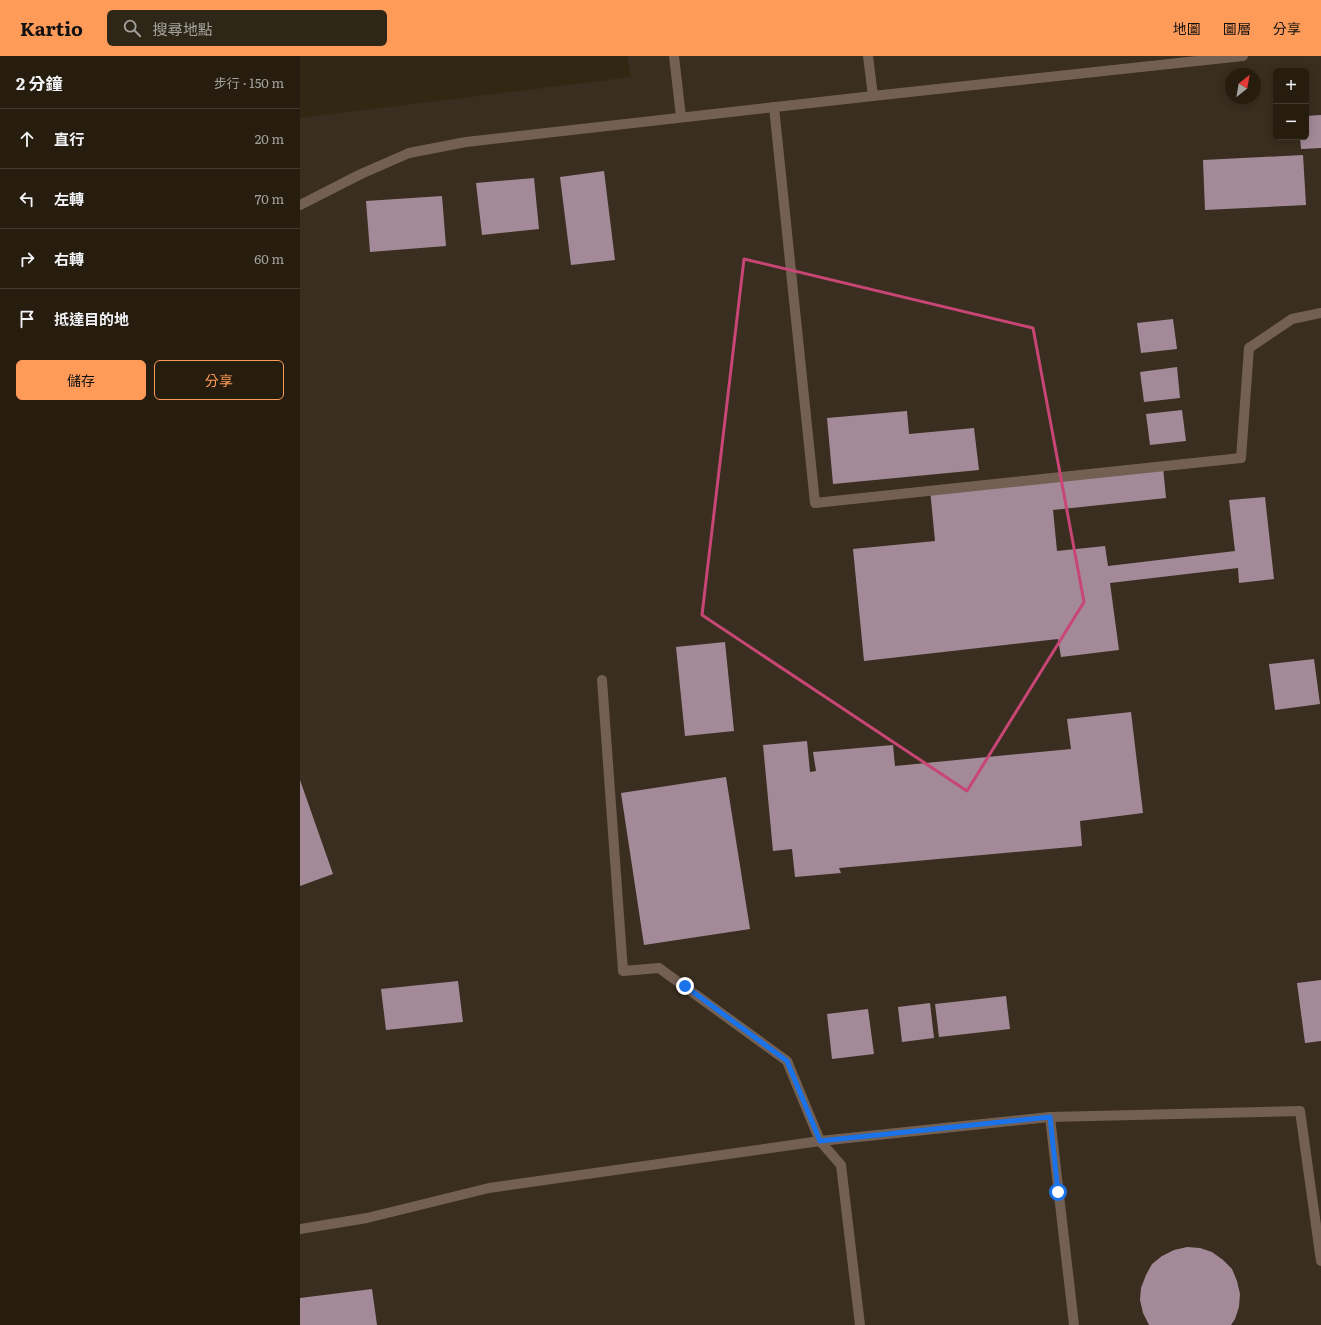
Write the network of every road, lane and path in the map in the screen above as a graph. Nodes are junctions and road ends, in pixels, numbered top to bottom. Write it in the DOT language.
graph roads {
  1 [pos="674,56"];
  2 [pos="868,56"];
  3 [pos="1243,56"];
  4 [pos="1169,60"];
  5 [pos="874,96"];
  6 [pos="774,107"];
  7 [pos="682,117"];
  8 [pos="300,205"];
  9 [pos="1321,313"];
  10 [pos="602,680"];
  11 [pos="1050,1117"];
  12 [pos="820,1141"];
  13 [pos="300,1229"];
  14 [pos="1321,1261"];
  15 [pos="860,1325"];
  16 [pos="1074,1325"];
  1 -- 7 [label="lane"];
  2 -- 5 [label="lane"];
  3 -- 4 [label="lane"];
  4 -- 5 [label="lane"];
  5 -- 6 [label="lane"];
  6 -- 7 [label="lane"];
  6 -- 9 [label="lane"];
  7 -- 8 [label="lane"];
  10 -- 12 [label="lane"];
  11 -- 12 [label="lane"];
  11 -- 14 [label="lane"];
  11 -- 16 [label="lane"];
  12 -- 13 [label="lane"];
  12 -- 15 [label="lane"];
}
